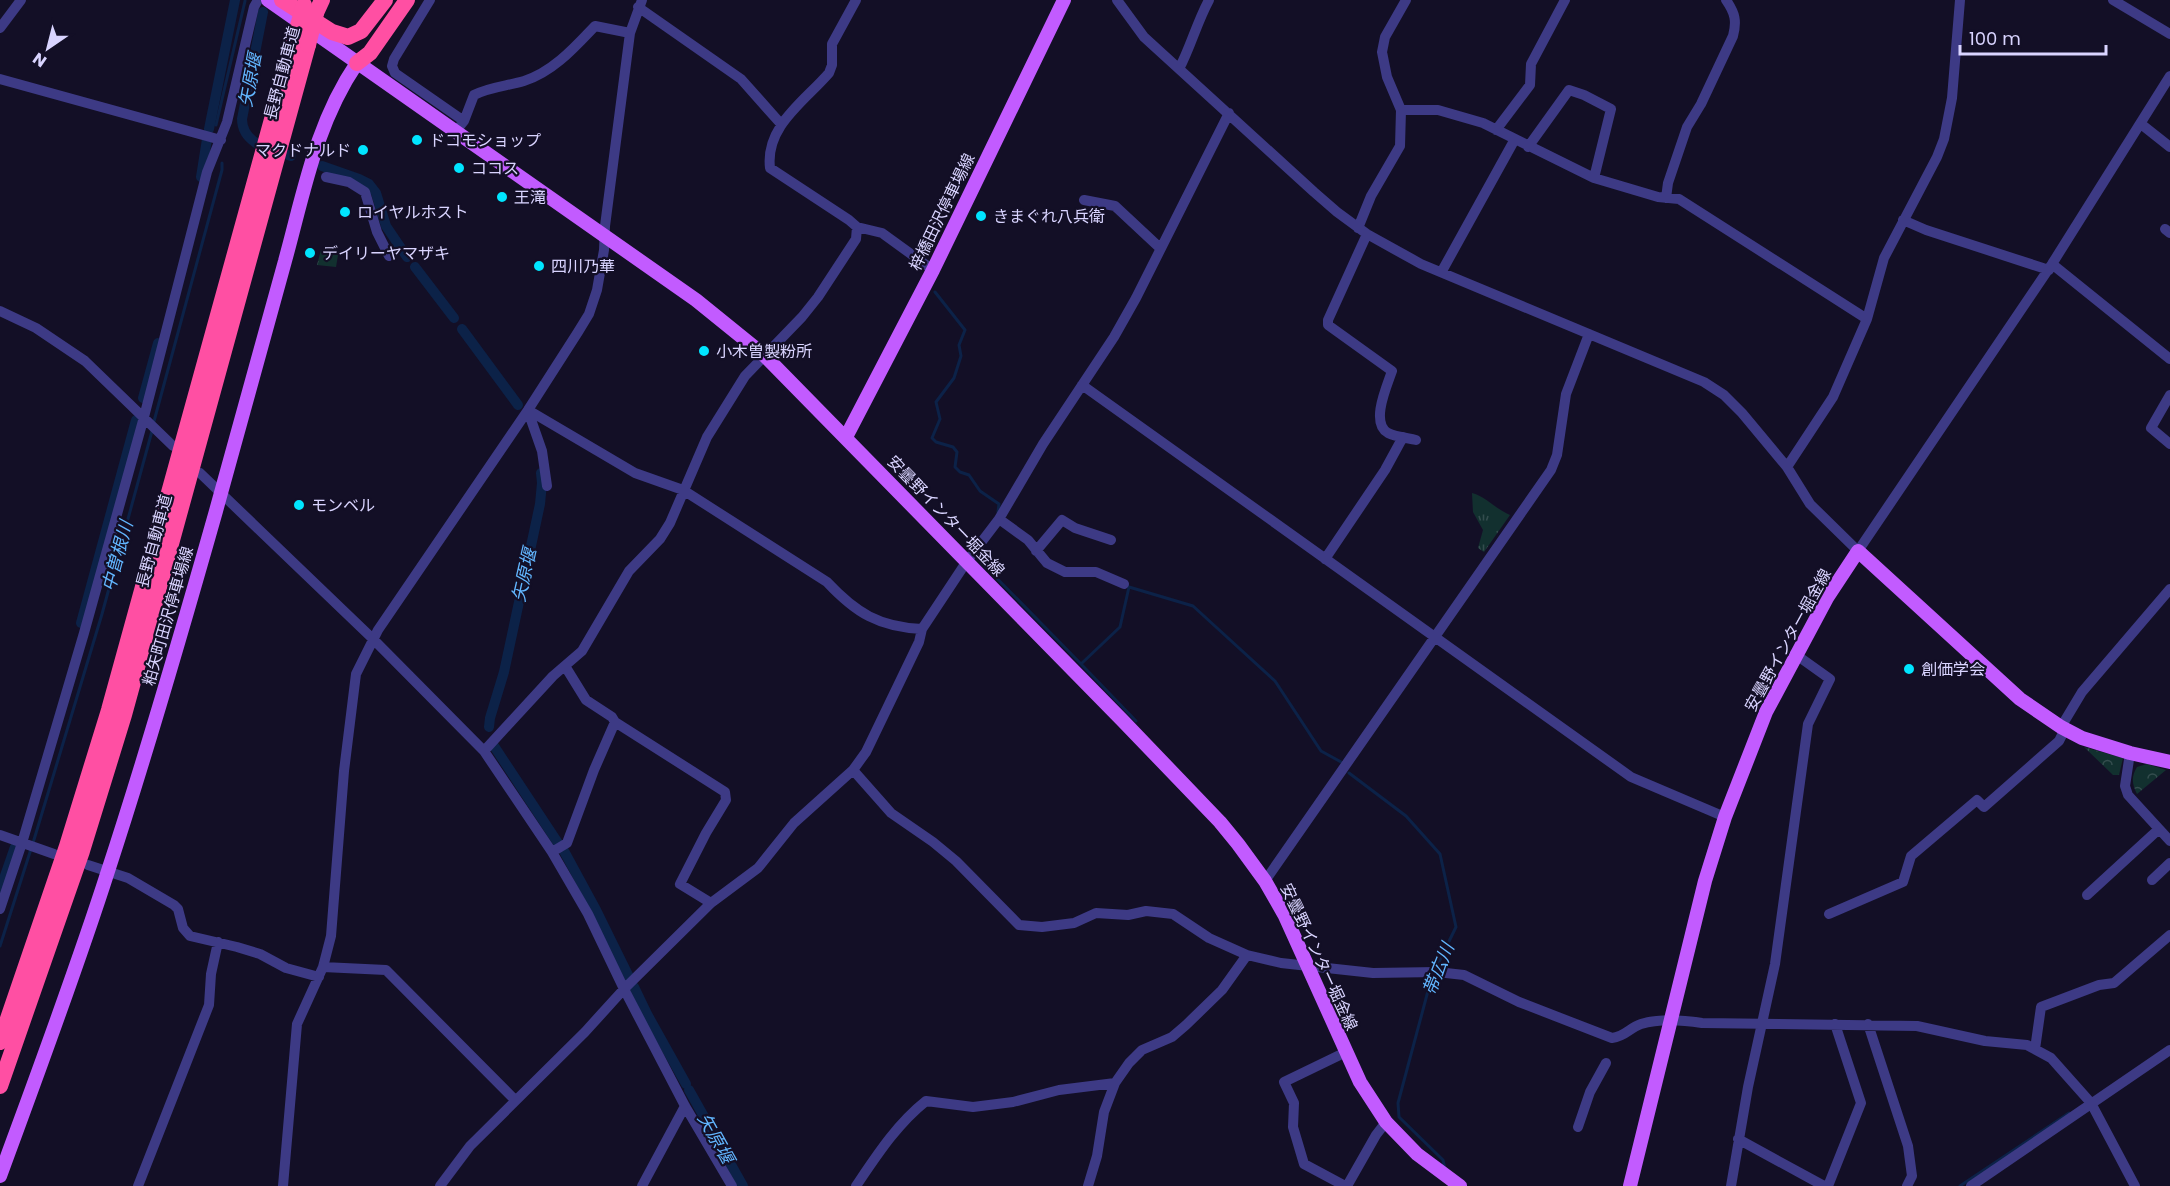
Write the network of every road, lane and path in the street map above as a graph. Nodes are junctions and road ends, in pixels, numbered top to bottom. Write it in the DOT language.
graph roads {
  1 [pos="21,0"];
  2 [pos="258,0"];
  3 [pos="268,0"];
  4 [pos="282,0"];
  5 [pos="386,0"];
  6 [pos="406,0"];
  7 [pos="430,0"];
  8 [pos="856,0"];
  9 [pos="1064,0"];
  10 [pos="1117,0"];
  11 [pos="1209,0"];
  12 [pos="1406,0"];
  13 [pos="1565,0"];
  14 [pos="1726,0"];
  15 [pos="1960,0"];
  16 [pos="2113,0"];
  17 [pos="311,3"];
  18 [pos="640,4"];
  19 [pos="0,28"];
  20 [pos="630,33"];
  21 [pos="2170,34"];
  22 [pos="297,37"];
  23 [pos="357,63"];
  24 [pos="1179,69"];
  25 [pos="2170,76"];
  26 [pos="0,79"];
  27 [pos="1401,110"];
  28 [pos="1229,113"];
  29 [pos="781,124"];
  30 [pos="2141,124"];
  31 [pos="460,127"];
  32 [pos="1496,130"];
  33 [pos="1515,139"];
  34 [pos="221,140"];
  35 [pos="1528,147"];
  36 [pos="2170,147"];
  37 [pos="326,177"];
  38 [pos="1594,178"];
  39 [pos="1666,198"];
  40 [pos="1084,200"];
  41 [pos="1903,220"];
  42 [pos="857,227"];
  43 [pos="1358,228"];
  44 [pos="1367,234"];
  45 [pos="605,236"];
  46 [pos="1160,248"];
  47 [pos="389,256"];
  48 [pos="2050,267"];
  49 [pos="933,270"];
  50 [pos="1442,272"];
  51 [pos="0,311"];
  52 [pos="1867,319"];
  53 [pos="1589,334"];
  54 [pos="764,355"];
  55 [pos="2170,359"];
  56 [pos="1082,385"];
  57 [pos="2170,395"];
  58 [pos="528,410"];
  59 [pos="144,417"];
  60 [pos="846,437"];
  61 [pos="1403,437"];
  62 [pos="1416,440"];
  63 [pos="2170,444"];
  64 [pos="173,446"];
  65 [pos="1787,467"];
  66 [pos="200,473"];
  67 [pos="547,486"];
  68 [pos="683,490"];
  69 [pos="220,494"];
  70 [pos="999,519"];
  71 [pos="1111,540"];
  72 [pos="1036,551"];
  73 [pos="1858,551"];
  74 [pos="1325,559"];
  75 [pos="967,561"];
  76 [pos="1124,584"];
  77 [pos="2170,589"];
  78 [pos="922,629"];
  79 [pos="1435,638"];
  80 [pos="372,639"];
  81 [pos="1796,654"];
  82 [pos="565,666"];
  83 [pos="615,722"];
  84 [pos="2063,728"];
  85 [pos="484,751"];
  86 [pos="2130,753"];
  87 [pos="2170,762"];
  88 [pos="853,770"];
  89 [pos="1725,817"];
  90 [pos="2159,829"];
  91 [pos="0,835"];
  92 [pos="2170,841"];
  93 [pos="22,843"];
  94 [pos="552,852"];
  95 [pos="54,854"];
  96 [pos="2170,863"];
  97 [pos="88,865"];
  98 [pos="108,872"];
  99 [pos="2152,880"];
  100 [pos="1264,881"];
  101 [pos="2088,895"];
  102 [pos="711,903"];
  103 [pos="0,909"];
  104 [pos="1829,914"];
  105 [pos="2170,935"];
  106 [pos="218,942"];
  107 [pos="1246,955"];
  108 [pos="1308,964"];
  109 [pos="321,972"];
  110 [pos="624,989"];
  111 [pos="1671,1020"];
  112 [pos="1762,1024"];
  113 [pos="1835,1024"];
  114 [pos="1868,1024"];
  115 [pos="0,1042"];
  116 [pos="2036,1049"];
  117 [pos="2170,1050"];
  118 [pos="1346,1052"];
  119 [pos="1606,1063"];
  120 [pos="1115,1083"];
  121 [pos="0,1086"];
  122 [pos="515,1100"];
  123 [pos="2091,1103"];
  124 [pos="685,1106"];
  125 [pos="1386,1122"];
  126 [pos="1578,1127"];
  127 [pos="1738,1139"];
  128 [pos="0,1176"];
  129 [pos="138,1186"];
  130 [pos="283,1186"];
  131 [pos="440,1186"];
  132 [pos="642,1186"];
  133 [pos="732,1186"];
  134 [pos="856,1186"];
  135 [pos="1088,1186"];
  136 [pos="1346,1186"];
  137 [pos="1460,1186"];
  138 [pos="1630,1186"];
  139 [pos="1731,1186"];
  140 [pos="1826,1186"];
  141 [pos="1907,1186"];
  142 [pos="1971,1186"];
  143 [pos="2135,1186"];
  1 -- 19 [label="street"];
  2 -- 34 [label="street"];
  3 -- 23 [label="main road, 安曇野インター堀金線"];
  4 -- 5 [label="highway"];
  5 -- 23 [label="highway"];
  6 -- 23 [label="highway"];
  7 -- 31 [label="street"];
  8 -- 29 [label="street"];
  9 -- 49 [label="main road, 梓橋田沢停車場線"];
  10 -- 24 [label="street"];
  11 -- 24 [label="street"];
  12 -- 27 [label="street"];
  13 -- 32 [label="street"];
  14 -- 39 [label="street"];
  15 -- 41 [label="street"];
  16 -- 21 [label="street"];
  17 -- 22 [label="highway"];
  17 -- 22 [label="highway, 長野自動車道, bridge"];
  18 -- 20 [label="street"];
  18 -- 29 [label="street"];
  20 -- 31 [label="street"];
  20 -- 45 [label="street"];
  22 -- 115 [label="highway, 長野自動車道"];
  22 -- 121 [label="highway, 長野自動車道"];
  23 -- 31 [label="main road, 安曇野インター堀金線"];
  23 -- 69 [label="main road, 粕矢町田沢停車場線"];
  24 -- 28 [label="street"];
  25 -- 30 [label="street"];
  26 -- 34 [label="street"];
  27 -- 32 [label="street"];
  27 -- 43 [label="street"];
  28 -- 43 [label="street"];
  28 -- 46 [label="street"];
  29 -- 42 [label="street"];
  30 -- 36 [label="street"];
  30 -- 48 [label="street"];
  31 -- 45 [label="main road, 安曇野インター堀金線"];
  32 -- 33 [label="street"];
  33 -- 35 [label="street"];
  33 -- 50 [label="street"];
  34 -- 59 [label="street"];
  35 -- 38 [label="street"];
  35 -- 38 [label="street"];
  37 -- 47 [label="street"];
  38 -- 39 [label="street"];
  39 -- 52 [label="street"];
  40 -- 46 [label="street"];
  41 -- 48 [label="street"];
  41 -- 52 [label="street"];
  42 -- 49 [label="street"];
  42 -- 54 [label="street"];
  43 -- 44 [label="street"];
  44 -- 50 [label="street"];
  44 -- 61 [label="street"];
  45 -- 54 [label="main road, 安曇野インター堀金線"];
  45 -- 58 [label="street"];
  46 -- 56 [label="street"];
  48 -- 55 [label="street"];
  48 -- 73 [label="street"];
  49 -- 60 [label="main road, 梓橋田沢停車場線"];
  50 -- 53 [label="street"];
  51 -- 59 [label="street"];
  52 -- 65 [label="street"];
  53 -- 65 [label="street"];
  53 -- 79 [label="street"];
  54 -- 60 [label="main road, 安曇野インター堀金線"];
  54 -- 68 [label="street"];
  56 -- 70 [label="street"];
  56 -- 74 [label="street"];
  57 -- 63 [label="street"];
  58 -- 67 [label="street"];
  58 -- 68 [label="street"];
  58 -- 80 [label="street"];
  59 -- 64 [label="street"];
  59 -- 93 [label="street"];
  60 -- 75 [label="main road, 安曇野インター堀金線"];
  61 -- 62 [label="street"];
  61 -- 74 [label="street"];
  65 -- 73 [label="street"];
  66 -- 69 [label="street"];
  68 -- 78 [label="street"];
  68 -- 82 [label="street"];
  69 -- 80 [label="street"];
  69 -- 98 [label="main road, 粕矢町田沢停車場線"];
  70 -- 72 [label="street"];
  70 -- 75 [label="street"];
  71 -- 72 [label="street"];
  72 -- 76 [label="street"];
  73 -- 81 [label="main road, 安曇野インター堀金線"];
  73 -- 84 [label="main road"];
  74 -- 79 [label="street"];
  75 -- 78 [label="street"];
  75 -- 100 [label="main road, 安曇野インター堀金線"];
  77 -- 84 [label="street"];
  78 -- 88 [label="street"];
  79 -- 89 [label="street"];
  79 -- 100 [label="street"];
  80 -- 85 [label="street"];
  80 -- 109 [label="street"];
  81 -- 89 [label="main road, 安曇野インター堀金線"];
  81 -- 112 [label="street"];
  82 -- 83 [label="street"];
  82 -- 85 [label="street"];
  83 -- 94 [label="street"];
  83 -- 102 [label="street"];
  84 -- 86 [label="main road"];
  84 -- 104 [label="street"];
  85 -- 94 [label="street"];
  86 -- 87 [label="main road"];
  86 -- 90 [label="street"];
  88 -- 102 [label="street"];
  88 -- 107 [label="street"];
  89 -- 111 [label="main road, 安曇野インター堀金線"];
  90 -- 92 [label="street"];
  90 -- 101 [label="street"];
  91 -- 93 [label="street"];
  93 -- 95 [label="street"];
  93 -- 103 [label="street"];
  94 -- 110 [label="street"];
  96 -- 99 [label="street"];
  97 -- 98 [label="street"];
  98 -- 106 [label="street"];
  98 -- 128 [label="main road, 粕矢町田沢停車場線"];
  100 -- 108 [label="main road, 安曇野インター堀金線"];
  102 -- 110 [label="street"];
  105 -- 116 [label="street"];
  106 -- 109 [label="street"];
  106 -- 129 [label="street"];
  107 -- 108 [label="street"];
  107 -- 120 [label="street"];
  108 -- 111 [label="street"];
  108 -- 118 [label="main road, 安曇野インター堀金線"];
  109 -- 122 [label="street"];
  109 -- 130 [label="street"];
  110 -- 122 [label="street"];
  110 -- 124 [label="street"];
  111 -- 112 [label="street"];
  111 -- 138 [label="main road, 安曇野インター堀金線"];
  112 -- 113 [label="street"];
  112 -- 127 [label="street"];
  113 -- 114 [label="street"];
  113 -- 140 [label="street"];
  114 -- 116 [label="street"];
  114 -- 141 [label="street"];
  116 -- 123 [label="street"];
  117 -- 123 [label="street"];
  118 -- 125 [label="main road, 安曇野インター堀金線"];
  118 -- 136 [label="street"];
  119 -- 126 [label="street"];
  120 -- 134 [label="street"];
  120 -- 135 [label="street"];
  122 -- 131 [label="street"];
  123 -- 142 [label="street"];
  123 -- 143 [label="street"];
  124 -- 132 [label="street"];
  124 -- 133 [label="street"];
  125 -- 136 [label="street"];
  125 -- 137 [label="main road, 安曇野インター堀金線"];
  127 -- 139 [label="street"];
  127 -- 140 [label="street"];
}
